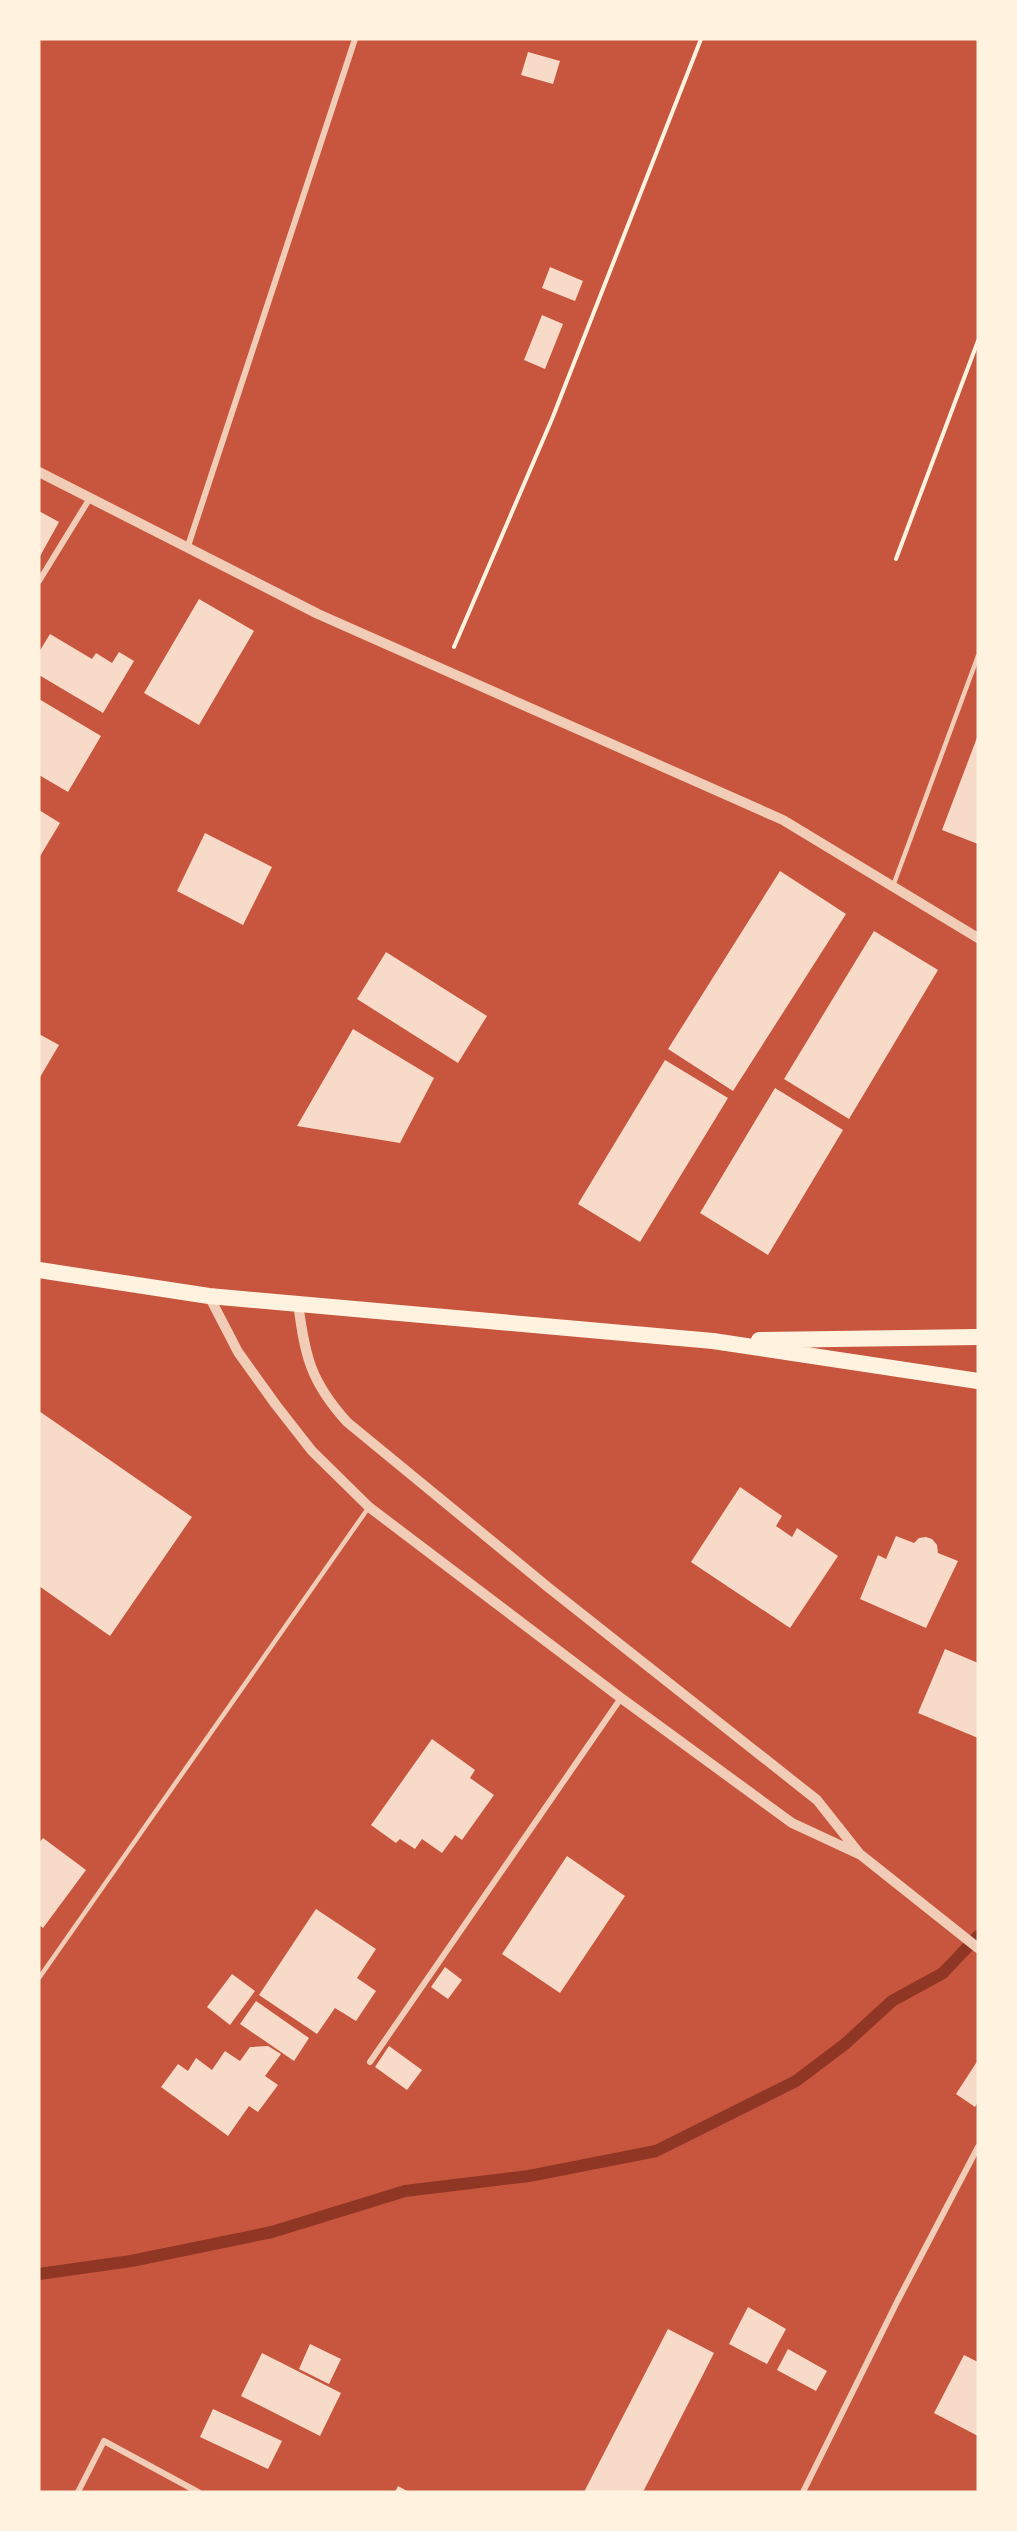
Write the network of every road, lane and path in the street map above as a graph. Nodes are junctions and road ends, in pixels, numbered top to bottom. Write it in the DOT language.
graph roads {
  1 [pos="355,39"];
  2 [pos="701,39"];
  3 [pos="978,341"];
  4 [pos="39,472"];
  5 [pos="90,498"];
  6 [pos="188,546"];
  7 [pos="896,559"];
  8 [pos="39,581"];
  9 [pos="978,656"];
  10 [pos="444,670"];
  11 [pos="893,886"];
  12 [pos="978,938"];
  13 [pos="39,1270"];
  14 [pos="209,1296"];
  15 [pos="298,1303"];
  16 [pos="978,1337"];
  17 [pos="713,1341"];
  18 [pos="978,1381"];
  19 [pos="369,1507"];
  20 [pos="621,1698"];
  21 [pos="861,1855"];
  22 [pos="978,1948"];
  23 [pos="39,1978"];
  24 [pos="370,2062"];
  25 [pos="978,2147"];
  26 [pos="78,2492"];
  27 [pos="198,2492"];
  28 [pos="803,2492"];
  1 -- 6 [label="street"];
  2 -- 10 [label="path"];
  3 -- 7 [label="path"];
  4 -- 5 [label="street"];
  5 -- 6 [label="street"];
  5 -- 8 [label="street"];
  6 -- 10 [label="street"];
  9 -- 11 [label="lane"];
  10 -- 11 [label="street"];
  11 -- 12 [label="street"];
  13 -- 14 [label="highway"];
  14 -- 15 [label="highway"];
  14 -- 19 [label="street"];
  15 -- 17 [label="highway"];
  15 -- 21 [label="street"];
  16 -- 17 [label="highway"];
  17 -- 18 [label="highway"];
  19 -- 20 [label="street"];
  19 -- 23 [label="lane"];
  20 -- 21 [label="street"];
  20 -- 24 [label="street"];
  21 -- 22 [label="street"];
  25 -- 28 [label="street"];
  26 -- 27 [label="street"];
}
